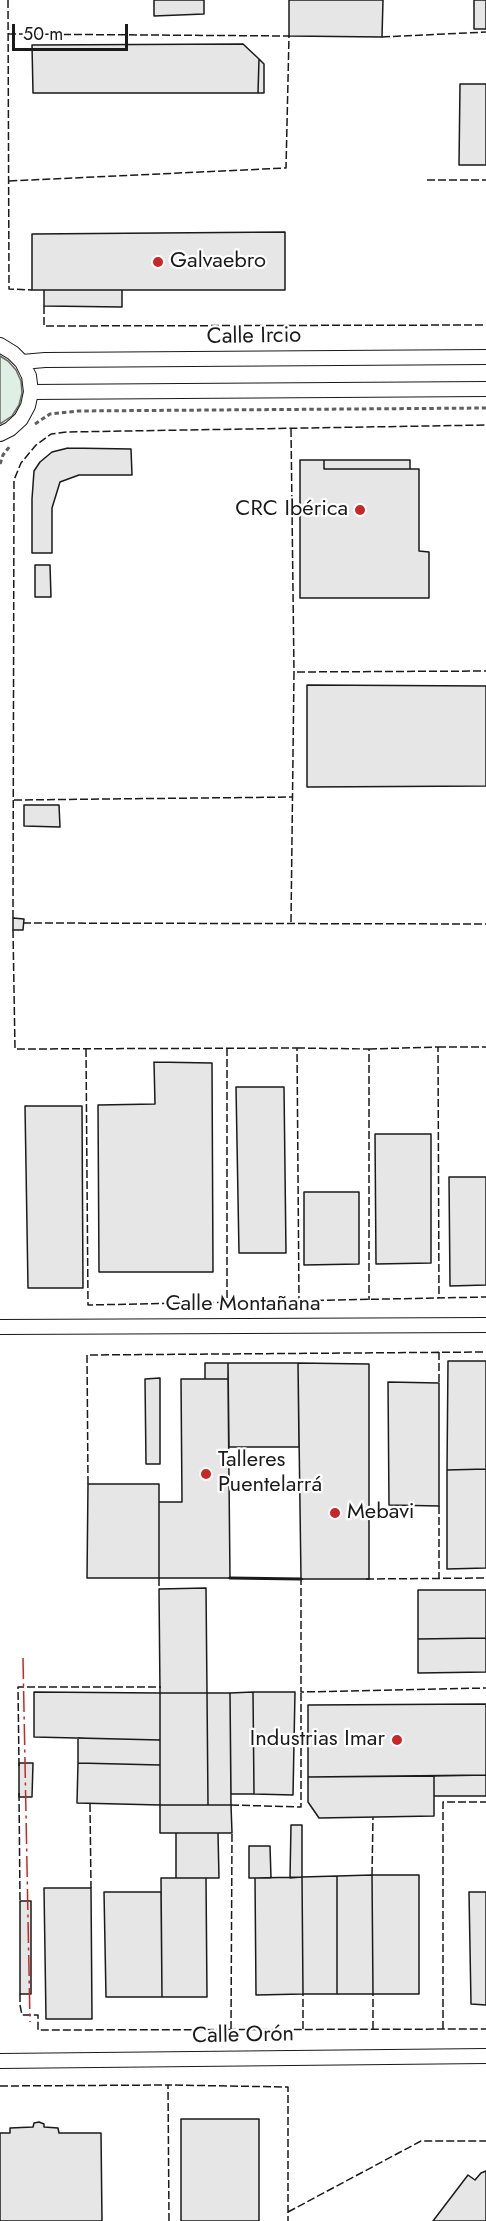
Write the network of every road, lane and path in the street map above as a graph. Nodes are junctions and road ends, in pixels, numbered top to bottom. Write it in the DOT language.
graph roads {
  1 [pos="0,336"];
  2 [pos="0,345"];
  3 [pos="486,357"];
  4 [pos="18,358"];
  5 [pos="486,389"];
  6 [pos="31,392"];
  7 [pos="486,408"];
  8 [pos="32,427"];
  9 [pos="3,433"];
  10 [pos="13,444"];
  11 [pos="0,464"];
  12 [pos="486,1325"];
  13 [pos="0,1328"];
  14 [pos="486,2056"];
  15 [pos="0,2061"];
  1 -- 4 [label="street"];
  2 -- 4 [label="street"];
  3 -- 4 [label="street, Calle Ircio"];
  4 -- 6 [label="street"];
  5 -- 6 [label="street"];
  6 -- 9 [label="street"];
  7 -- 8 [label="path"];
  10 -- 11 [label="path"];
  12 -- 13 [label="street, Calle Montañana"];
  14 -- 15 [label="street, Calle Orón"];
}
